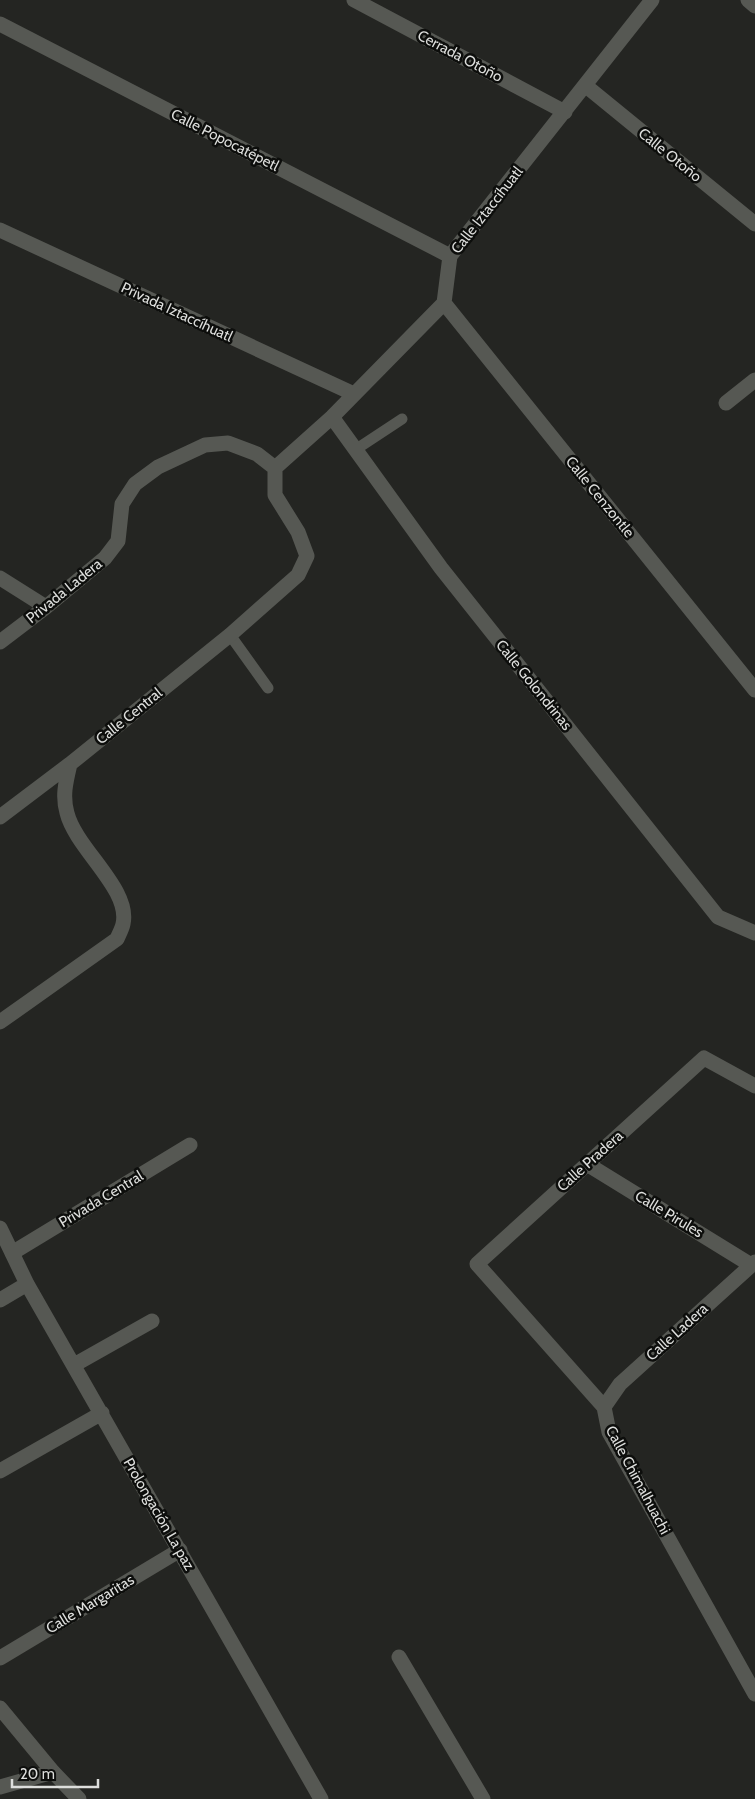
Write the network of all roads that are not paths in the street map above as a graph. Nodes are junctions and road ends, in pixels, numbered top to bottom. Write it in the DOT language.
graph roads {
  1 [pos="354,0"];
  2 [pos="652,0"];
  3 [pos="748,0"];
  4 [pos="755,6"];
  5 [pos="0,24"];
  6 [pos="586,86"];
  7 [pos="565,112"];
  8 [pos="755,224"];
  9 [pos="0,230"];
  10 [pos="450,256"];
  11 [pos="444,303"];
  12 [pos="755,380"];
  13 [pos="354,394"];
  14 [pos="726,403"];
  15 [pos="332,417"];
  16 [pos="402,419"];
  17 [pos="355,450"];
  18 [pos="275,468"];
  19 [pos="0,578"];
  20 [pos="46,607"];
  21 [pos="230,635"];
  22 [pos="0,642"];
  23 [pos="268,688"];
  24 [pos="755,690"];
  25 [pos="70,764"];
  26 [pos="0,817"];
  27 [pos="755,933"];
  28 [pos="0,1022"];
  29 [pos="755,1086"];
  30 [pos="190,1145"];
  31 [pos="587,1164"];
  32 [pos="0,1228"];
  33 [pos="12,1253"];
  34 [pos="753,1263"];
  35 [pos="476,1264"];
  36 [pos="27,1284"];
  37 [pos="0,1300"];
  38 [pos="152,1321"];
  39 [pos="74,1365"];
  40 [pos="604,1407"];
  41 [pos="102,1413"];
  42 [pos="0,1471"];
  43 [pos="180,1550"];
  44 [pos="399,1657"];
  45 [pos="0,1658"];
  46 [pos="755,1694"];
  47 [pos="0,1708"];
  48 [pos="53,1772"];
  49 [pos="0,1787"];
  50 [pos="79,1799"];
  51 [pos="321,1799"];
  52 [pos="483,1799"];
  1 -- 7 [label="street, Cerrada Otoño"];
  2 -- 6 [label="street, Calle Iztaccíhuatl"];
  3 -- 4 [label="street"];
  5 -- 10 [label="street, Calle Popocatépetl"];
  6 -- 7 [label="street, Calle Iztaccíhuatl"];
  6 -- 8 [label="street, Calle Otoño"];
  7 -- 10 [label="street, Calle Iztaccíhuatl"];
  9 -- 13 [label="street, Privada Iztaccíhuatl"];
  10 -- 11 [label="street, Calle Iztaccíhuatl"];
  11 -- 13 [label="street"];
  11 -- 24 [label="street, Calle Cenzontle"];
  12 -- 14 [label="street"];
  13 -- 15 [label="street"];
  15 -- 17 [label="street, Calle Golondrinas"];
  15 -- 18 [label="street"];
  16 -- 17 [label="lane"];
  17 -- 27 [label="street, Calle Golondrinas"];
  18 -- 20 [label="street, Privada Ladera"];
  18 -- 21 [label="street, Calle Central"];
  19 -- 20 [label="street"];
  20 -- 22 [label="street, Privada Ladera"];
  21 -- 23 [label="lane"];
  21 -- 25 [label="street, Calle Central"];
  25 -- 26 [label="street, Calle Central"];
  25 -- 28 [label="street"];
  29 -- 31 [label="street, Calle Pradera"];
  30 -- 33 [label="street, Privada Central"];
  31 -- 34 [label="street, Calle Pirules"];
  31 -- 35 [label="street, Calle Pradera"];
  32 -- 33 [label="street, Prolongación La paz"];
  33 -- 36 [label="street, Prolongación La paz"];
  34 -- 40 [label="street, Calle Ladera"];
  35 -- 40 [label="street, Calle Chimalhuachi"];
  36 -- 37 [label="street"];
  36 -- 39 [label="street, Prolongación La paz"];
  38 -- 39 [label="street"];
  39 -- 41 [label="street, Prolongación La paz"];
  40 -- 46 [label="street, Calle Chimalhuachi"];
  41 -- 42 [label="street"];
  41 -- 43 [label="street, Prolongación La paz"];
  43 -- 45 [label="street, Calle Margaritas"];
  43 -- 51 [label="street, Prolongación La paz"];
  44 -- 52 [label="street"];
  47 -- 48 [label="street"];
  48 -- 49 [label="street"];
  48 -- 50 [label="street"];
}
